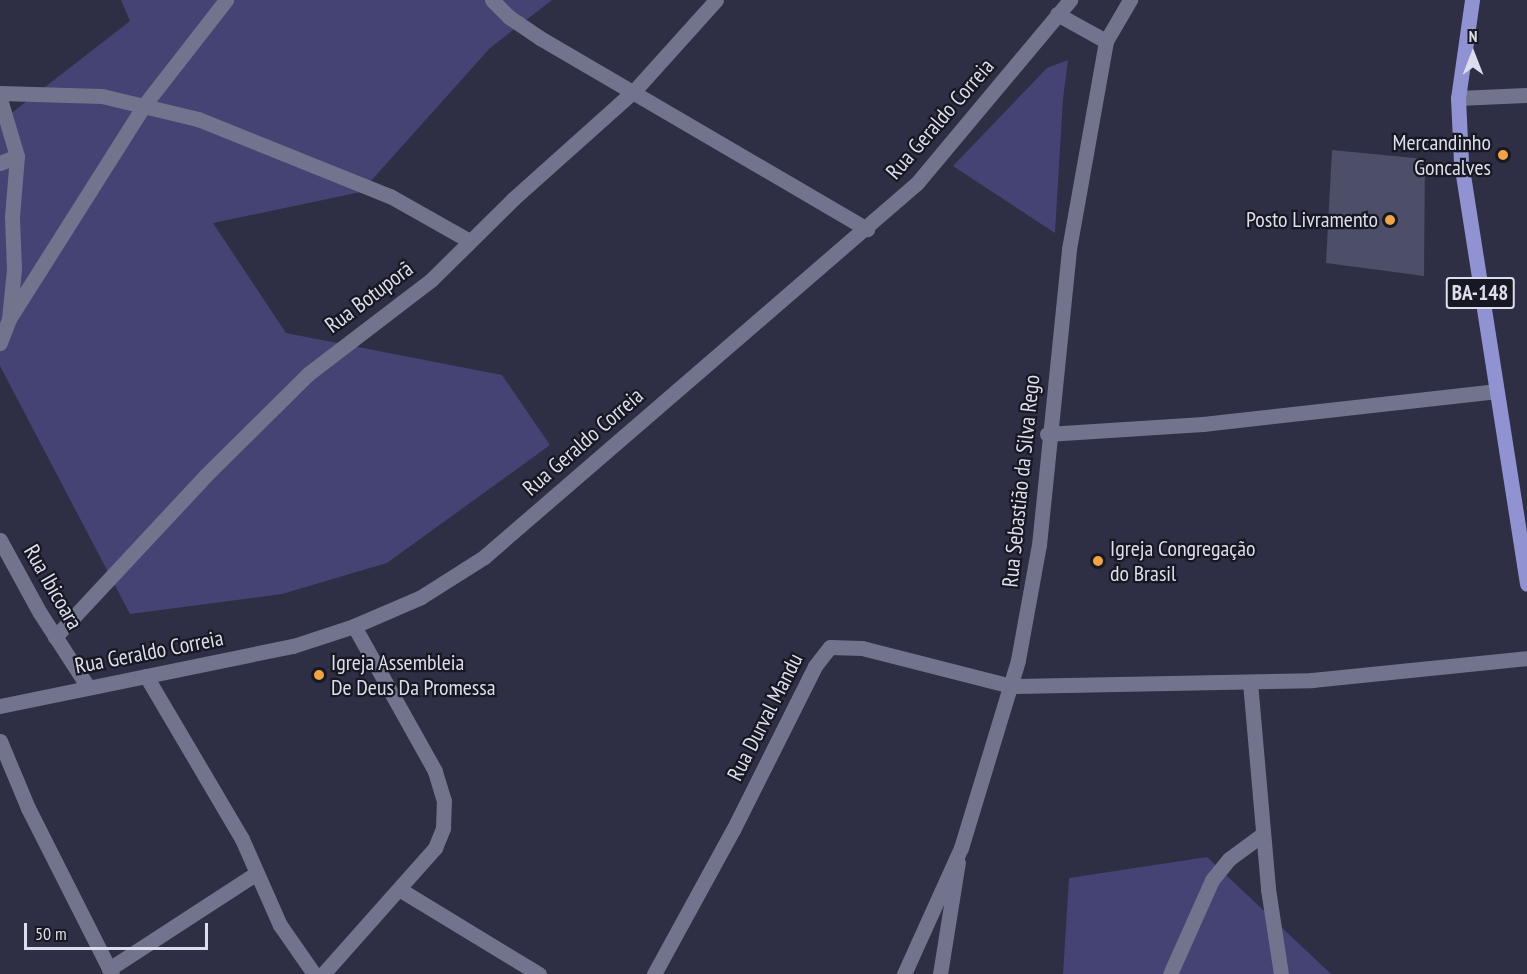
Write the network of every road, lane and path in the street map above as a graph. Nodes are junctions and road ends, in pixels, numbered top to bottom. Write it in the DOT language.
graph roads {
  1 [pos="226,0"];
  2 [pos="492,0"];
  3 [pos="716,0"];
  4 [pos="1070,0"];
  5 [pos="1130,0"];
  6 [pos="1472,0"];
  7 [pos="1057,14"];
  8 [pos="1107,41"];
  9 [pos="635,90"];
  10 [pos="0,93"];
  11 [pos="1527,95"];
  12 [pos="1458,98"];
  13 [pos="0,99"];
  14 [pos="145,104"];
  15 [pos="17,156"];
  16 [pos="0,163"];
  17 [pos="867,229"];
  18 [pos="470,241"];
  19 [pos="9,319"];
  20 [pos="0,343"];
  21 [pos="1495,391"];
  22 [pos="1047,434"];
  23 [pos="0,540"];
  24 [pos="1527,584"];
  25 [pos="354,626"];
  26 [pos="55,637"];
  27 [pos="1527,658"];
  28 [pos="146,676"];
  29 [pos="1250,682"];
  30 [pos="88,687"];
  31 [pos="1011,687"];
  32 [pos="0,706"];
  33 [pos="0,741"];
  34 [pos="1263,834"];
  35 [pos="961,848"];
  36 [pos="258,873"];
  37 [pos="399,888"];
  38 [pos="110,972"];
  39 [pos="314,974"];
  40 [pos="323,974"];
  41 [pos="538,974"];
  42 [pos="654,974"];
  43 [pos="904,974"];
  44 [pos="940,974"];
  45 [pos="1170,974"];
  46 [pos="1281,974"];
  1 -- 14 [label="street"];
  2 -- 9 [label="street"];
  3 -- 9 [label="street, Rua Botuporã"];
  4 -- 7 [label="street, Rua Geraldo Correia"];
  5 -- 8 [label="street"];
  6 -- 12 [label="main road, BA-148"];
  7 -- 8 [label="street"];
  7 -- 17 [label="street, Rua Geraldo Correia"];
  8 -- 22 [label="street, Rua Sebastião da Silva Rego"];
  9 -- 17 [label="street"];
  9 -- 18 [label="street, Rua Botuporã"];
  10 -- 14 [label="street"];
  11 -- 12 [label="street"];
  12 -- 21 [label="main road, BA-148"];
  13 -- 15 [label="street"];
  14 -- 18 [label="street"];
  14 -- 19 [label="street"];
  15 -- 16 [label="street"];
  15 -- 19 [label="street"];
  17 -- 25 [label="street, Rua Geraldo Correia"];
  18 -- 26 [label="street, Rua Botuporã"];
  19 -- 20 [label="street"];
  21 -- 22 [label="street"];
  21 -- 24 [label="main road, BA-148"];
  22 -- 31 [label="street, Rua Sebastião da Silva Rego"];
  23 -- 26 [label="street, Rua Ibicoara"];
  25 -- 28 [label="street, Rua Geraldo Correia"];
  25 -- 37 [label="street"];
  26 -- 30 [label="street, Rua Ibicoara"];
  27 -- 29 [label="street, Rua Durval Mandu"];
  28 -- 30 [label="street, Rua Geraldo Correia"];
  28 -- 36 [label="street"];
  29 -- 31 [label="street, Rua Durval Mandu"];
  29 -- 34 [label="street"];
  30 -- 32 [label="street, Rua Geraldo Correia"];
  31 -- 35 [label="street, Rua Sebastião da Silva Rego"];
  31 -- 42 [label="street, Rua Durval Mandu"];
  33 -- 38 [label="street"];
  34 -- 45 [label="street"];
  34 -- 46 [label="street"];
  35 -- 43 [label="street"];
  35 -- 44 [label="street, Rua Sebastião da Silva Rego"];
  36 -- 38 [label="street"];
  36 -- 39 [label="street"];
  37 -- 40 [label="street"];
  37 -- 41 [label="street"];
}
